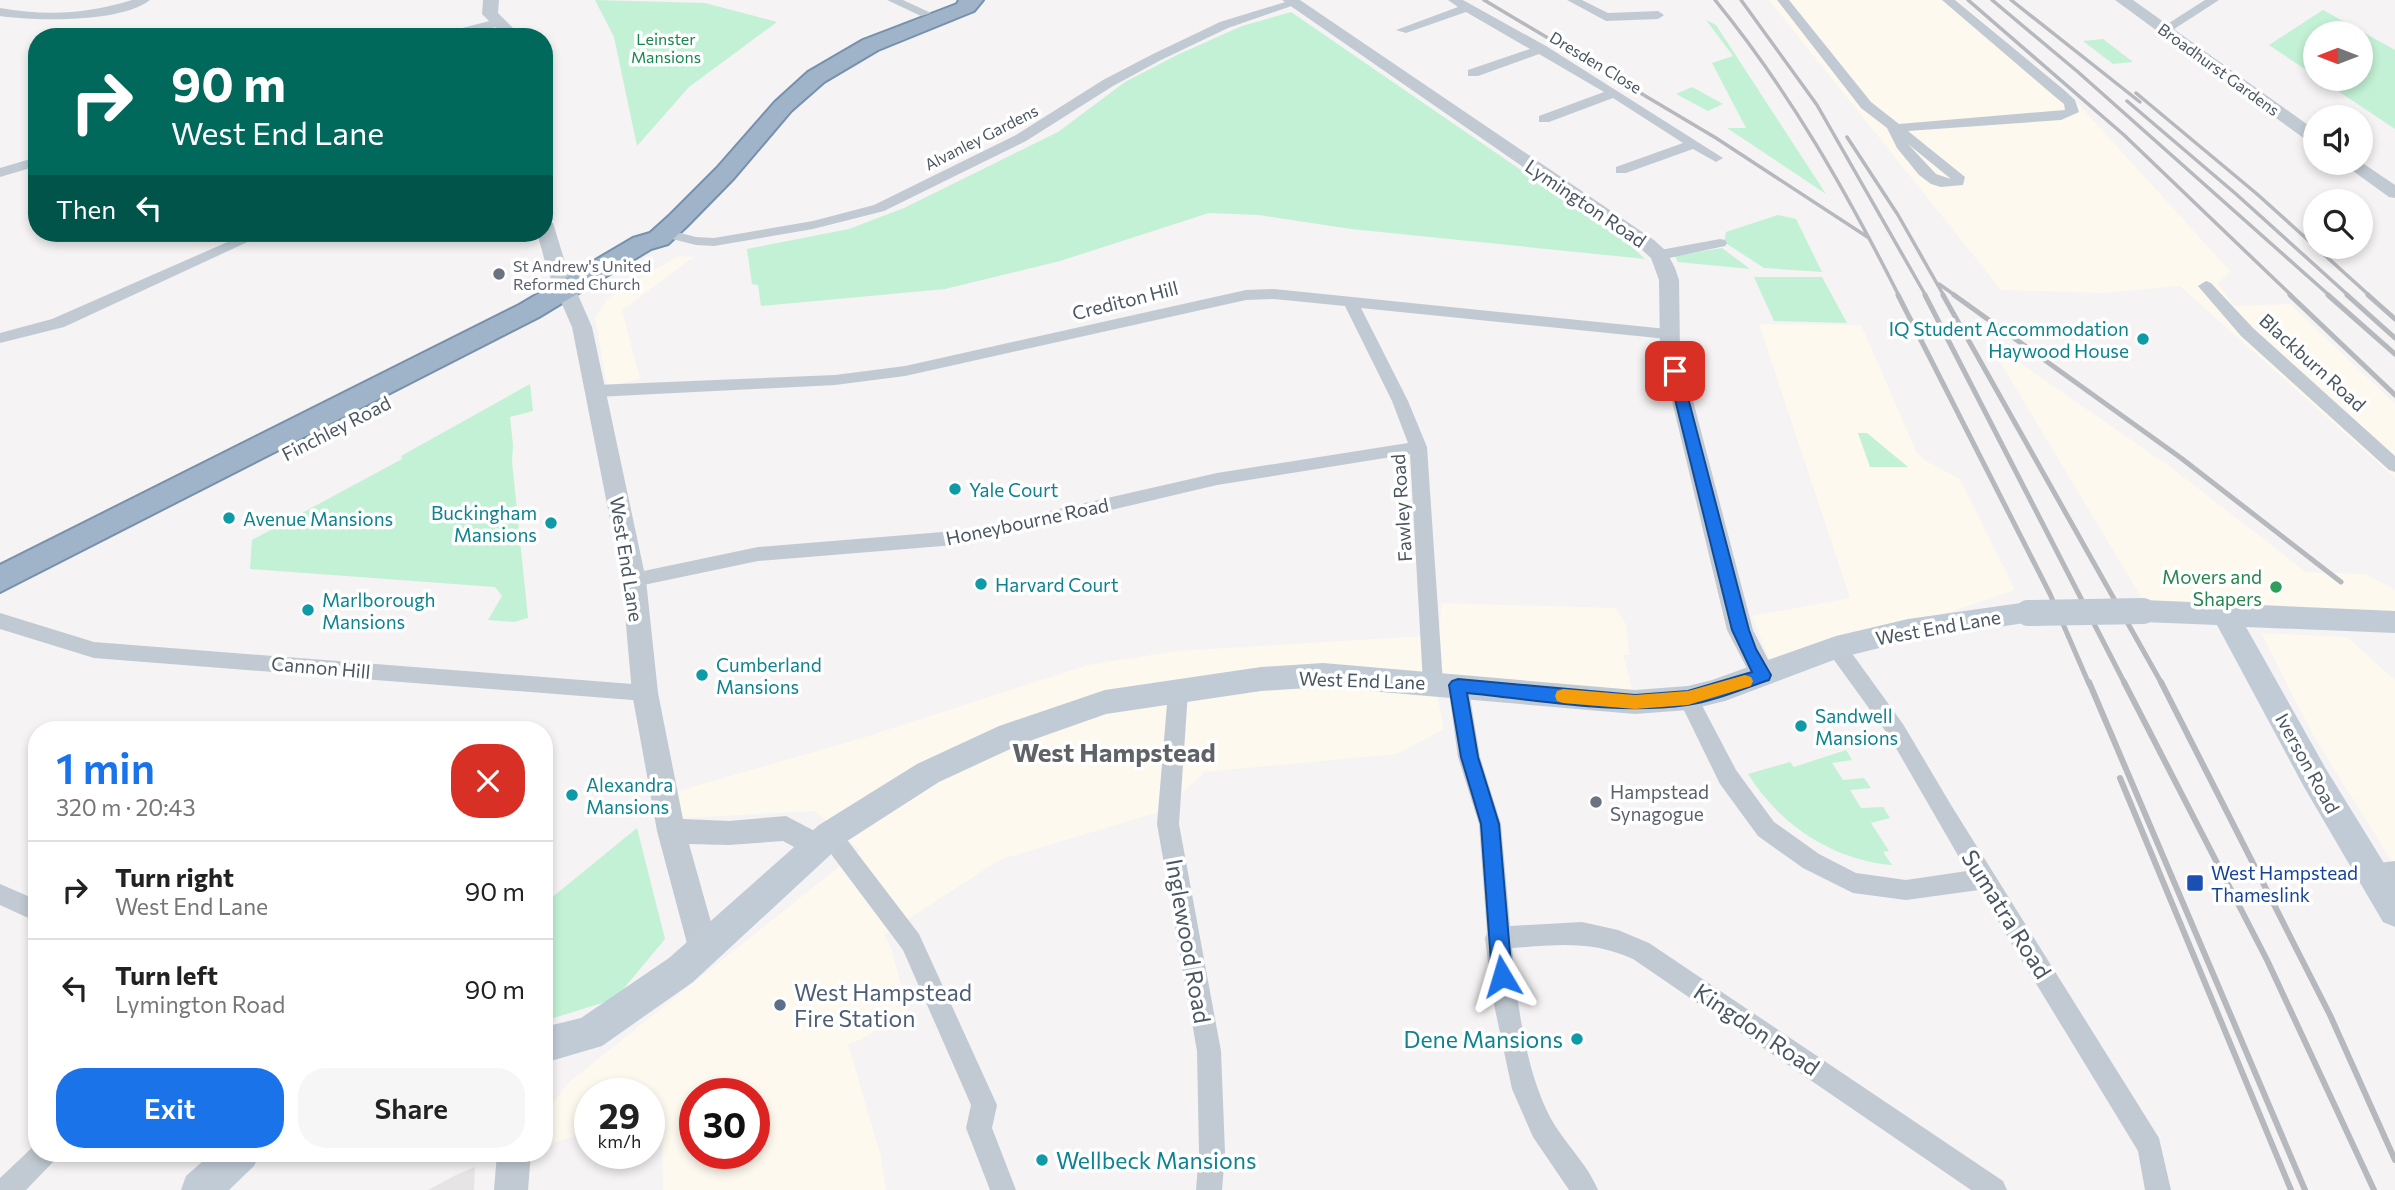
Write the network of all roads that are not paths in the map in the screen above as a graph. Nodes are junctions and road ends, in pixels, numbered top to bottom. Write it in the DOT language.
graph roads {
  1 [pos="18,0"];
  2 [pos="144,0"];
  3 [pos="491,0"];
  4 [pos="893,0"];
  5 [pos="1454,0"];
  6 [pos="1573,0"];
  7 [pos="1783,0"];
  8 [pos="1948,0"];
  9 [pos="2123,0"];
  10 [pos="2213,0"];
  11 [pos="970,1"];
  12 [pos="1292,2"];
  13 [pos="1468,8"];
  14 [pos="0,10"];
  15 [pos="925,13"];
  16 [pos="1658,15"];
  17 [pos="496,23"];
  18 [pos="474,28"];
  19 [pos="502,28"];
  20 [pos="901,30"];
  21 [pos="1402,30"];
  22 [pos="2164,30"];
  23 [pos="1542,49"];
  24 [pos="1473,73"];
  25 [pos="1614,93"];
  26 [pos="1544,119"];
  27 [pos="1894,128"];
  28 [pos="2303,129"];
  29 [pos="1694,144"];
  30 [pos="1716,158"];
  31 [pos="28,164"];
  32 [pos="1621,170"];
  33 [pos="0,173"];
  34 [pos="2369,175"];
  35 [pos="2395,193"];
  36 [pos="662,236"];
  37 [pos="240,242"];
  38 [pos="549,242"];
  39 [pos="1720,243"];
  40 [pos="1660,255"];
  41 [pos="2206,286"];
  42 [pos="571,298"];
  43 [pos="1351,303"];
  44 [pos="1667,334"];
  45 [pos="0,338"];
  46 [pos="596,391"];
  47 [pos="1419,447"];
  48 [pos="2395,466"];
  49 [pos="0,580"];
  50 [pos="634,580"];
  51 [pos="0,601"];
  52 [pos="2225,614"];
  53 [pos="0,621"];
  54 [pos="2395,622"];
  55 [pos="1836,647"];
  56 [pos="1763,675"];
  57 [pos="1446,684"];
  58 [pos="1178,692"];
  59 [pos="645,693"];
  60 [pos="1688,698"];
  61 [pos="671,831"];
  62 [pos="823,841"];
  63 [pos="2383,871"];
  64 [pos="1986,878"];
  65 [pos="0,894"];
  66 [pos="28,907"];
  67 [pos="2395,911"];
  68 [pos="1497,938"];
  69 [pos="703,947"];
  70 [pos="553,1043"];
  71 [pos="35,1162"];
  72 [pos="231,1162"];
  73 [pos="513,1162"];
  74 [pos="7,1190"];
  75 [pos="200,1190"];
  76 [pos="511,1190"];
  77 [pos="1003,1190"];
  78 [pos="1209,1190"];
  79 [pos="1585,1190"];
  80 [pos="1994,1190"];
  81 [pos="2158,1190"];
  1 -- 14 [label="street"];
  2 -- 14 [label="street"];
  3 -- 17 [label="street"];
  4 -- 15 [label="street"];
  5 -- 13 [label="street, Dresden Close"];
  6 -- 16 [label="street"];
  7 -- 27 [label="street"];
  8 -- 27 [label="street"];
  9 -- 22 [label="street, Broadhurst Gardens"];
  10 -- 22 [label="street"];
  11 -- 15 [label="highway, Finchley Road"];
  11 -- 20 [label="highway, Finchley Road"];
  12 -- 36 [label="street, Alvanley Gardens"];
  12 -- 40 [label="street, Lymington Road"];
  13 -- 21 [label="street"];
  13 -- 23 [label="street, Dresden Close"];
  15 -- 20 [label="highway, Finchley Road"];
  17 -- 18 [label="street"];
  17 -- 19 [label="street"];
  20 -- 36 [label="highway, Finchley Road"];
  22 -- 28 [label="street, Broadhurst Gardens"];
  23 -- 24 [label="street"];
  23 -- 25 [label="street, Dresden Close"];
  25 -- 26 [label="street"];
  25 -- 29 [label="street, Dresden Close"];
  27 -- 27 [label="street"];
  29 -- 30 [label="street, Dresden Close"];
  29 -- 32 [label="street"];
  31 -- 33 [label="street"];
  34 -- 35 [label="street"];
  36 -- 42 [label="highway, Finchley Road"];
  37 -- 45 [label="street"];
  38 -- 42 [label="street, West End Lane"];
  39 -- 40 [label="street"];
  40 -- 44 [label="street, Lymington Road"];
  41 -- 48 [label="street, Blackburn Road"];
  42 -- 46 [label="street, West End Lane"];
  42 -- 49 [label="highway, Finchley Road"];
  42 -- 51 [label="highway, Finchley Road"];
  43 -- 44 [label="street, Crediton Hill"];
  43 -- 46 [label="street, Crediton Hill"];
  43 -- 47 [label="street, Fawley Road"];
  44 -- 56 [label="street, Lymington Road"];
  46 -- 50 [label="street, West End Lane"];
  47 -- 50 [label="street, Honeybourne Road"];
  47 -- 57 [label="street, Fawley Road"];
  50 -- 59 [label="street, West End Lane"];
  52 -- 54 [label="main road, West End Lane"];
  52 -- 55 [label="main road, West End Lane, bridge"];
  52 -- 63 [label="main road, Iverson Road"];
  53 -- 59 [label="street, Cannon Hill"];
  55 -- 56 [label="main road, West End Lane"];
  55 -- 64 [label="street, Sumatra Road"];
  56 -- 60 [label="main road, West End Lane"];
  57 -- 58 [label="main road, West End Lane"];
  57 -- 60 [label="main road, West End Lane"];
  57 -- 68 [label="street, Fawley Road"];
  58 -- 62 [label="main road, West End Lane"];
  58 -- 78 [label="street, Inglewood Road"];
  59 -- 61 [label="street, West End Lane"];
  60 -- 64 [label="street"];
  61 -- 62 [label="street"];
  61 -- 69 [label="street, West End Lane"];
  62 -- 69 [label="main road, West End Lane"];
  62 -- 77 [label="street"];
  63 -- 67 [label="main road, Iverson Road"];
  64 -- 81 [label="street, Sumatra Road"];
  65 -- 66 [label="street"];
  68 -- 79 [label="street, Fawley Road"];
  68 -- 80 [label="street, Kingdon Road"];
  69 -- 70 [label="main road, West End Lane"];
  71 -- 74 [label="street"];
  72 -- 75 [label="main road"];
  73 -- 76 [label="street"];
}
